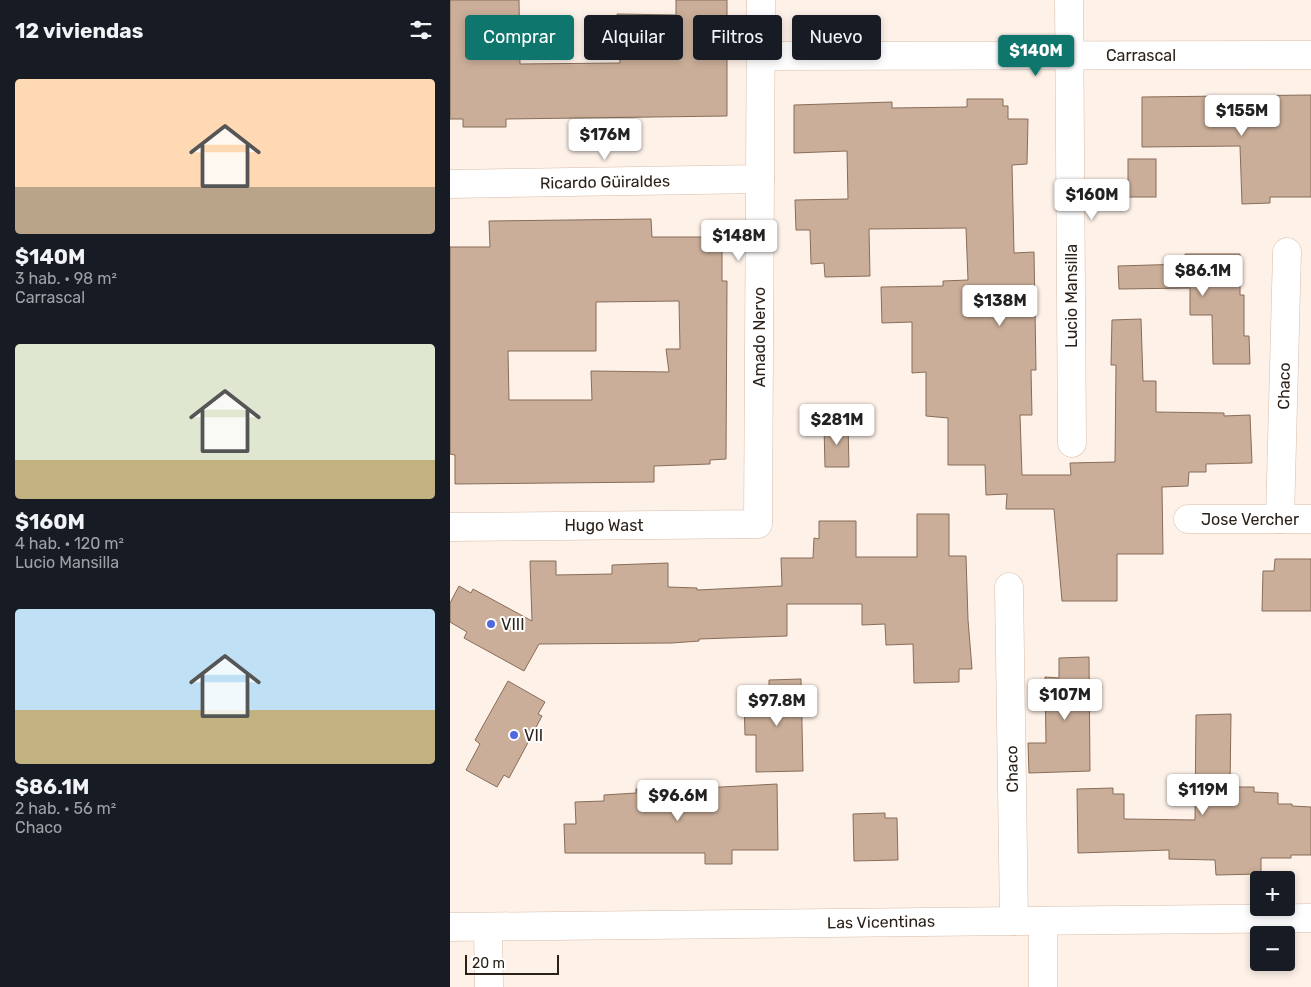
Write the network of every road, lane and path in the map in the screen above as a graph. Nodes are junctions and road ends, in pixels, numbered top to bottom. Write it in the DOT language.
graph roads {
  1 [pos="761,0"];
  2 [pos="1070,0"];
  3 [pos="761,15"];
  4 [pos="1070,55"];
  5 [pos="1311,55"];
  6 [pos="782,56"];
  7 [pos="761,60"];
  8 [pos="760,180"];
  9 [pos="450,184"];
  10 [pos="1287,252"];
  11 [pos="1072,443"];
  12 [pos="1188,519"];
  13 [pos="1280,520"];
  14 [pos="1311,520"];
  15 [pos="758,524"];
  16 [pos="450,526"];
  17 [pos="1009,587"];
  18 [pos="1311,918"];
  19 [pos="1014,921"];
  20 [pos="1043,921"];
  21 [pos="450,927"];
  22 [pos="488,927"];
  23 [pos="489,987"];
  24 [pos="1043,987"];
  1 -- 3 [label="street, Amado Nervo"];
  2 -- 4 [label="street, Lucio Mansilla"];
  4 -- 5 [label="street, Carrascal"];
  4 -- 6 [label="street, Carrascal"];
  4 -- 11 [label="street, Lucio Mansilla"];
  7 -- 8 [label="street, Amado Nervo"];
  8 -- 9 [label="street, Ricardo Güiraldes"];
  8 -- 15 [label="street, Amado Nervo"];
  10 -- 13 [label="street, Chaco"];
  12 -- 13 [label="street, Jose Vercher"];
  13 -- 14 [label="street, Jose Vercher"];
  15 -- 16 [label="street, Hugo Wast"];
  17 -- 19 [label="street, Chaco"];
  18 -- 20 [label="street, Las Vicentinas"];
  19 -- 20 [label="street, Las Vicentinas"];
  19 -- 22 [label="street, Las Vicentinas"];
  20 -- 24 [label="street"];
  21 -- 22 [label="street, Las Vicentinas"];
  22 -- 23 [label="street"];
}
